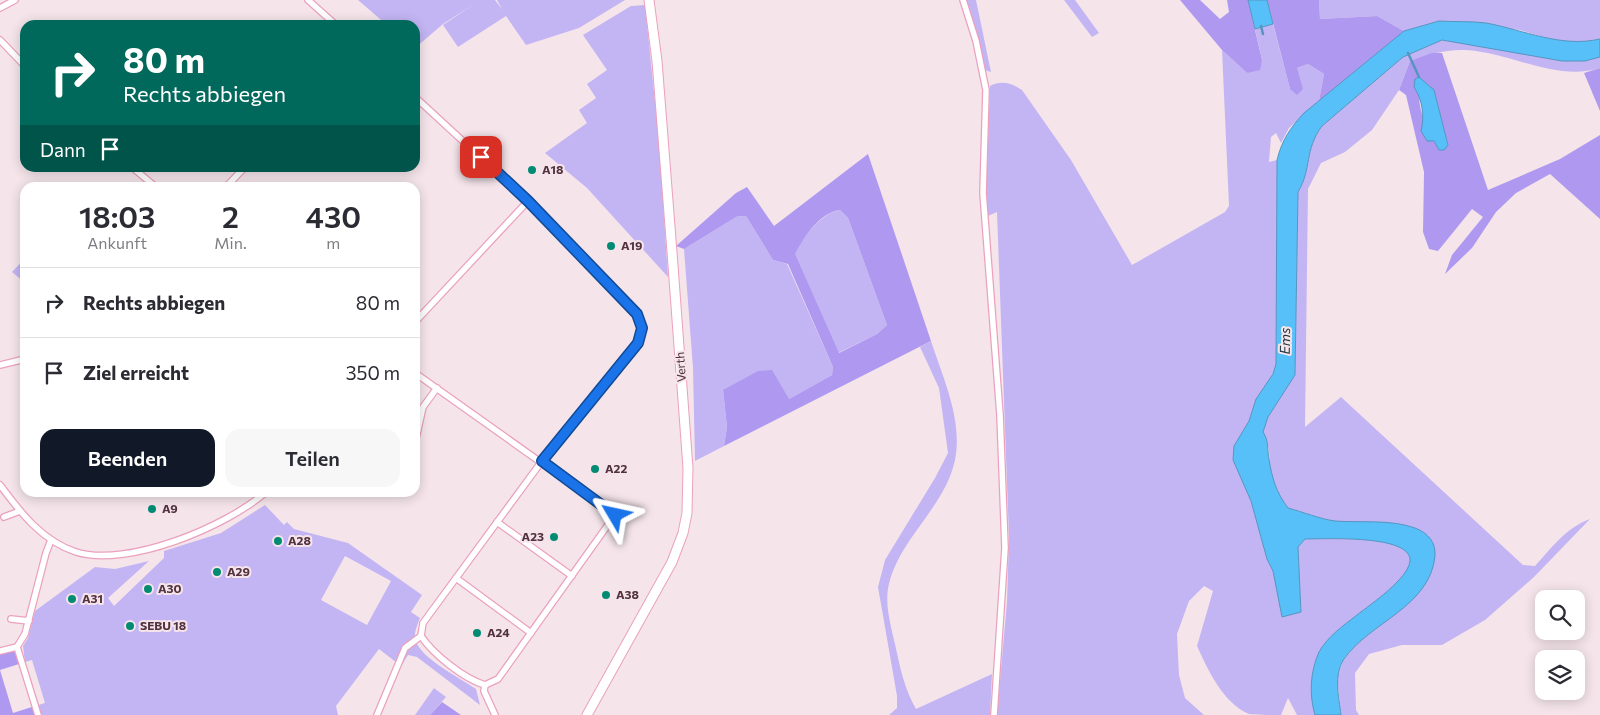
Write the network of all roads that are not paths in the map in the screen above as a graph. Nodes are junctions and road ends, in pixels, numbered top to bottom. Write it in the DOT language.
graph roads {
  1 [pos="15,0"];
  2 [pos="308,0"];
  3 [pos="649,0"];
  4 [pos="963,0"];
  5 [pos="0,8"];
  6 [pos="330,20"];
  7 [pos="0,40"];
  8 [pos="20,61"];
  9 [pos="420,102"];
  10 [pos="139,172"];
  11 [pos="240,172"];
  12 [pos="150,182"];
  13 [pos="231,182"];
  14 [pos="528,201"];
  15 [pos="420,317"];
  16 [pos="20,360"];
  17 [pos="0,365"];
  18 [pos="420,376"];
  19 [pos="437,388"];
  20 [pos="420,420"];
  21 [pos="542,461"];
  22 [pos="0,485"];
  23 [pos="259,497"];
  24 [pos="20,511"];
  25 [pos="4,517"];
  26 [pos="497,522"];
  27 [pos="51,540"];
  28 [pos="572,576"];
  29 [pos="456,578"];
  30 [pos="11,619"];
  31 [pos="29,621"];
  32 [pos="531,633"];
  33 [pos="421,636"];
  34 [pos="17,647"];
  35 [pos="0,651"];
  36 [pos="485,685"];
  37 [pos="588,713"];
  38 [pos="38,715"];
  39 [pos="377,715"];
  40 [pos="495,715"];
  41 [pos="994,715"];
  1 -- 5 [label="street"];
  2 -- 6 [label="street"];
  3 -- 37 [label="street, Verth"];
  4 -- 41 [label="street"];
  7 -- 8 [label="street"];
  9 -- 14 [label="street"];
  10 -- 12 [label="street"];
  11 -- 13 [label="street"];
  14 -- 15 [label="street"];
  14 -- 21 [label="street"];
  16 -- 17 [label="street"];
  18 -- 19 [label="street"];
  19 -- 20 [label="street"];
  19 -- 21 [label="street"];
  21 -- 26 [label="street"];
  21 -- 28 [label="street"];
  22 -- 24 [label="street"];
  23 -- 27 [label="street"];
  24 -- 25 [label="street"];
  24 -- 27 [label="street"];
  26 -- 28 [label="street"];
  26 -- 29 [label="street"];
  27 -- 31 [label="street"];
  28 -- 32 [label="street"];
  29 -- 32 [label="street"];
  29 -- 33 [label="street"];
  30 -- 31 [label="street"];
  31 -- 34 [label="street"];
  32 -- 36 [label="street"];
  33 -- 36 [label="street"];
  33 -- 39 [label="street"];
  34 -- 35 [label="street"];
  34 -- 38 [label="street"];
  36 -- 40 [label="street"];
}
